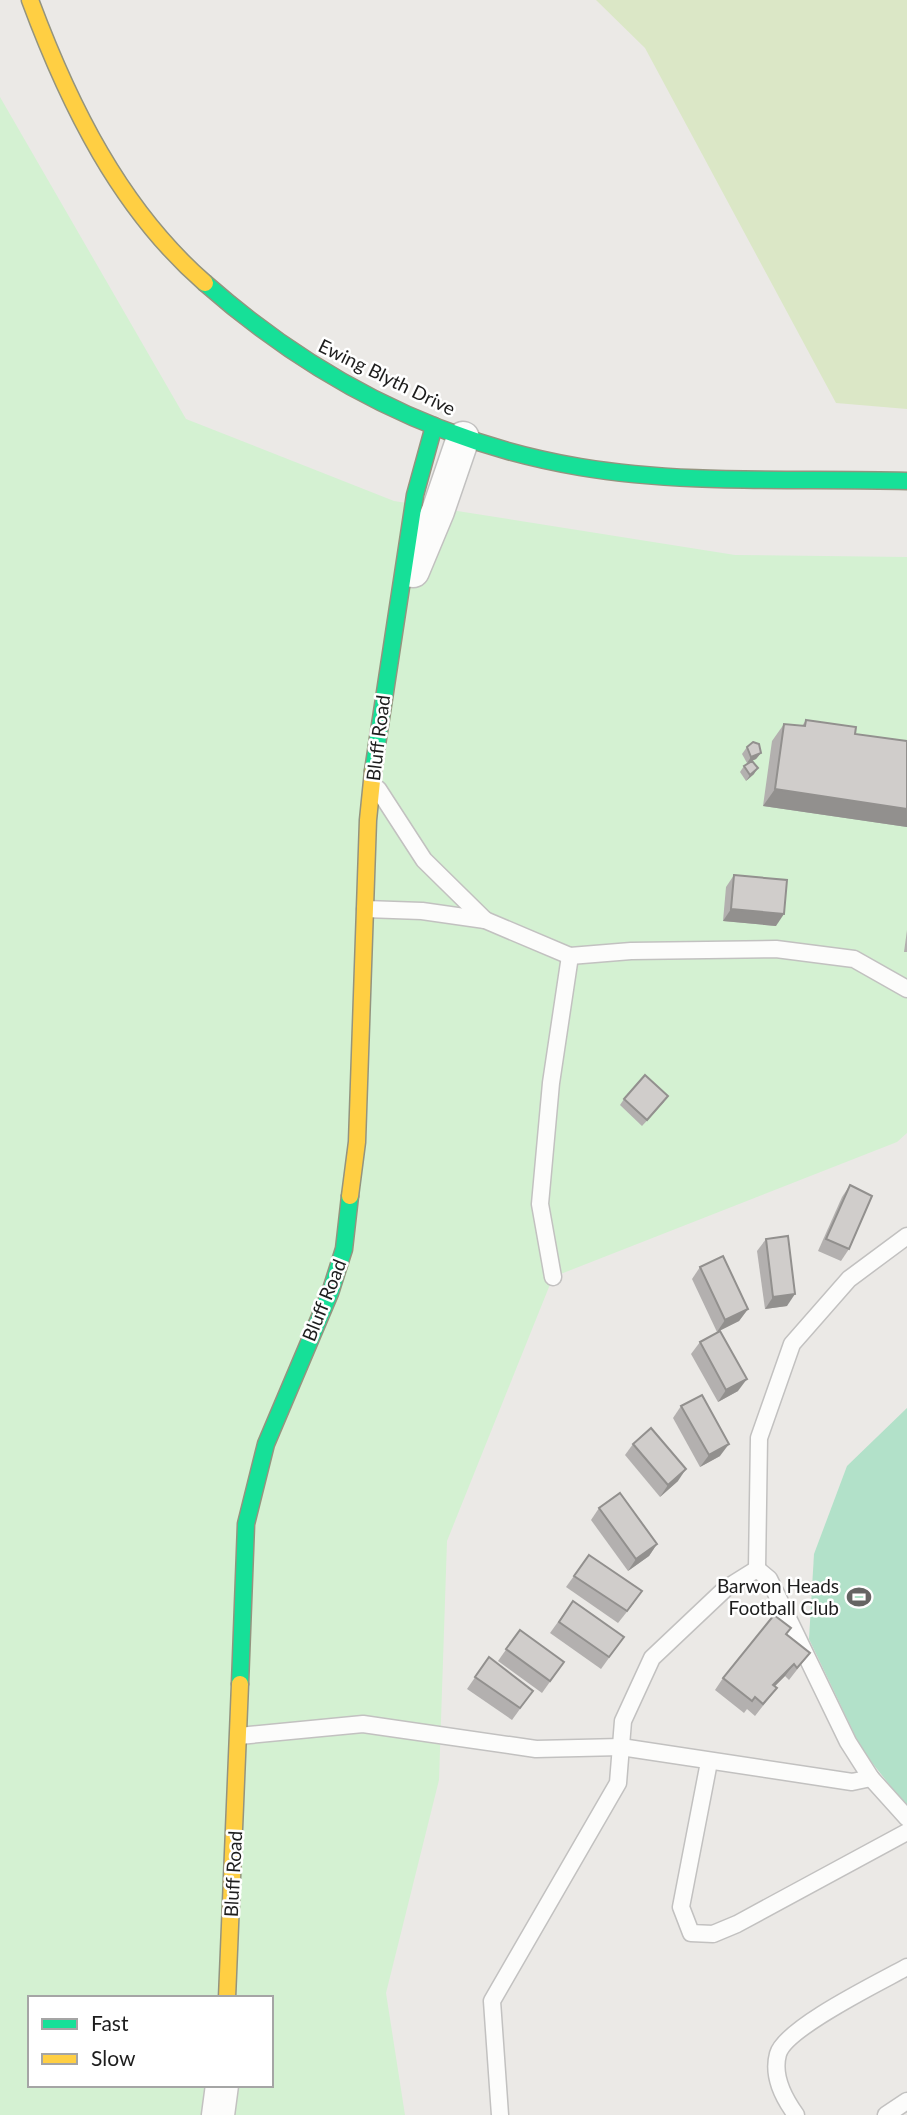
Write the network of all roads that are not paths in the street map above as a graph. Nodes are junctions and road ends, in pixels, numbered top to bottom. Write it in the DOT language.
graph roads {
  1 [pos="30,0"];
  2 [pos="434,426"];
  3 [pos="463,438"];
  4 [pos="907,481"];
  5 [pos="402,595"];
  6 [pos="372,781"];
  7 [pos="365,909"];
  8 [pos="485,920"];
  9 [pos="570,956"];
  10 [pos="907,989"];
  11 [pos="907,1236"];
  12 [pos="553,1277"];
  13 [pos="757,1569"];
  14 [pos="239,1736"];
  15 [pos="621,1747"];
  16 [pos="709,1762"];
  17 [pos="871,1778"];
  18 [pos="907,1818"];
  19 [pos="907,1832"];
  20 [pos="907,1967"];
  21 [pos="227,1996"];
  22 [pos="222,2087"];
  23 [pos="907,2101"];
  24 [pos="218,2115"];
  25 [pos="500,2115"];
  26 [pos="796,2115"];
  27 [pos="886,2115"];
  1 -- 2 [label="street, Ewing Blyth Drive"];
  2 -- 3 [label="street, Ewing Blyth Drive"];
  2 -- 5 [label="street, Bluff Road"];
  3 -- 4 [label="street, Ewing Blyth Drive"];
  3 -- 5 [label="street, Bluff Road"];
  5 -- 6 [label="street, Bluff Road"];
  6 -- 7 [label="street, Bluff Road"];
  6 -- 8 [label="lane"];
  7 -- 8 [label="lane"];
  7 -- 14 [label="street, Bluff Road"];
  8 -- 9 [label="lane"];
  9 -- 10 [label="lane"];
  9 -- 12 [label="lane"];
  11 -- 13 [label="lane"];
  13 -- 15 [label="lane"];
  13 -- 17 [label="lane"];
  14 -- 15 [label="lane"];
  14 -- 21 [label="street, Bluff Road"];
  15 -- 16 [label="lane"];
  15 -- 25 [label="lane"];
  16 -- 17 [label="lane"];
  16 -- 19 [label="lane"];
  17 -- 18 [label="lane"];
  20 -- 26 [label="lane"];
  22 -- 24 [label="street"];
  23 -- 27 [label="lane"];
}
